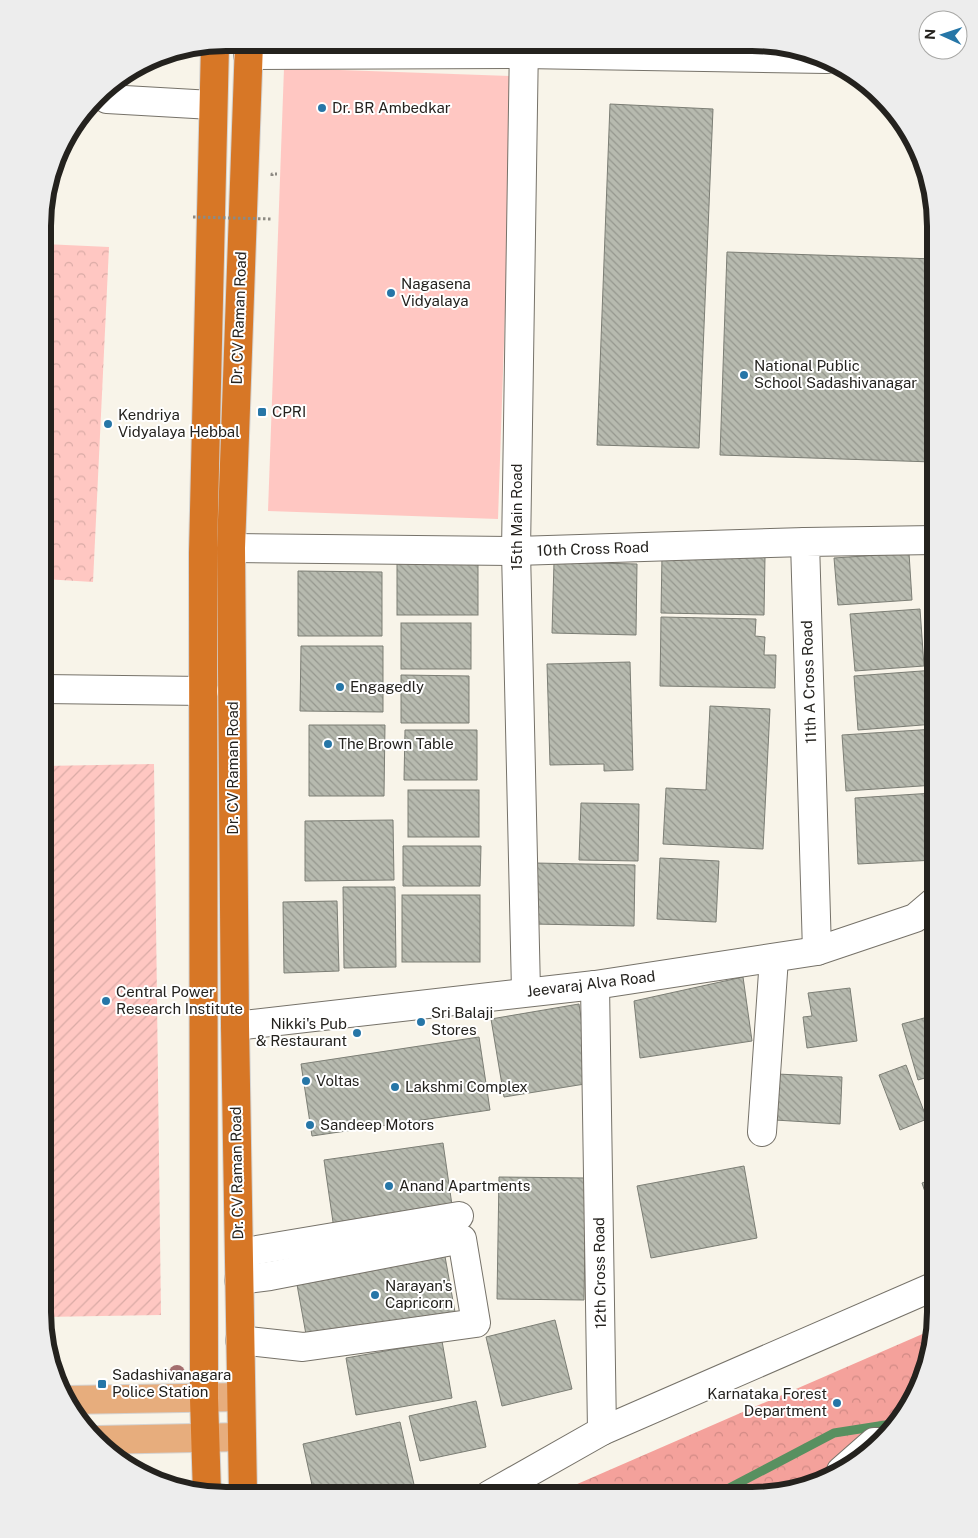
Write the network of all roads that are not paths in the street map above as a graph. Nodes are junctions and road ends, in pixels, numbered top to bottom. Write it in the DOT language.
graph roads {
  1 [pos="524,51"];
  2 [pos="750,51"];
  3 [pos="214,52"];
  4 [pos="248,52"];
  5 [pos="783,54"];
  6 [pos="109,97"];
  7 [pos="212,104"];
  8 [pos="927,540"];
  9 [pos="805,542"];
  10 [pos="231,548"];
  11 [pos="516,551"];
  12 [pos="51,689"];
  13 [pos="204,691"];
  14 [pos="926,908"];
  15 [pos="817,951"];
  16 [pos="774,958"];
  17 [pos="595,985"];
  18 [pos="526,992"];
  19 [pos="235,1026"];
  20 [pos="762,1132"];
  21 [pos="459,1216"];
  22 [pos="238,1253"];
  23 [pos="239,1280"];
  24 [pos="926,1290"];
  25 [pos="240,1340"];
  26 [pos="241,1397"];
  27 [pos="204,1398"];
  28 [pos="76,1400"];
  29 [pos="602,1431"];
  30 [pos="242,1437"];
  31 [pos="205,1439"];
  32 [pos="108,1440"];
  33 [pos="207,1485"];
  34 [pos="243,1487"];
  35 [pos="502,1487"];
  1 -- 11 [label="street, 15th Main Road"];
  2 -- 5 [label="street"];
  3 -- 7 [label="highway, Dr. CV Raman Road"];
  4 -- 10 [label="highway, Dr. CV Raman Road"];
  6 -- 7 [label="street"];
  7 -- 13 [label="highway, Dr. CV Raman Road"];
  8 -- 9 [label="street"];
  9 -- 11 [label="street, 10th Cross Road"];
  9 -- 15 [label="street, 11th A Cross Road"];
  10 -- 11 [label="street, 10th Cross Road"];
  10 -- 19 [label="highway, Dr. CV Raman Road"];
  11 -- 18 [label="street, 15th Main Road"];
  12 -- 13 [label="street"];
  13 -- 27 [label="highway, Dr. CV Raman Road"];
  14 -- 15 [label="street, Jeevaraj Alva Road"];
  15 -- 16 [label="street, Jeevaraj Alva Road"];
  16 -- 17 [label="street, Jeevaraj Alva Road"];
  16 -- 20 [label="street"];
  17 -- 18 [label="street, Jeevaraj Alva Road"];
  17 -- 29 [label="street, 12th Cross Road"];
  18 -- 19 [label="street, Jeevaraj Alva Road"];
  19 -- 22 [label="highway, Dr. CV Raman Road"];
  21 -- 22 [label="street"];
  22 -- 23 [label="highway, Dr. CV Raman Road"];
  23 -- 25 [label="highway, Dr. CV Raman Road"];
  23 -- 25 [label="street"];
  24 -- 29 [label="street"];
  25 -- 26 [label="highway, Dr. CV Raman Road"];
  26 -- 27 [label="main road"];
  26 -- 30 [label="highway, Dr. CV Raman Road"];
  27 -- 28 [label="main road"];
  27 -- 31 [label="highway, Dr. CV Raman Road"];
  29 -- 35 [label="street"];
  30 -- 31 [label="main road"];
  30 -- 34 [label="highway, Dr. CV Raman Road"];
  31 -- 32 [label="main road"];
  31 -- 33 [label="highway, Dr. CV Raman Road"];
}
